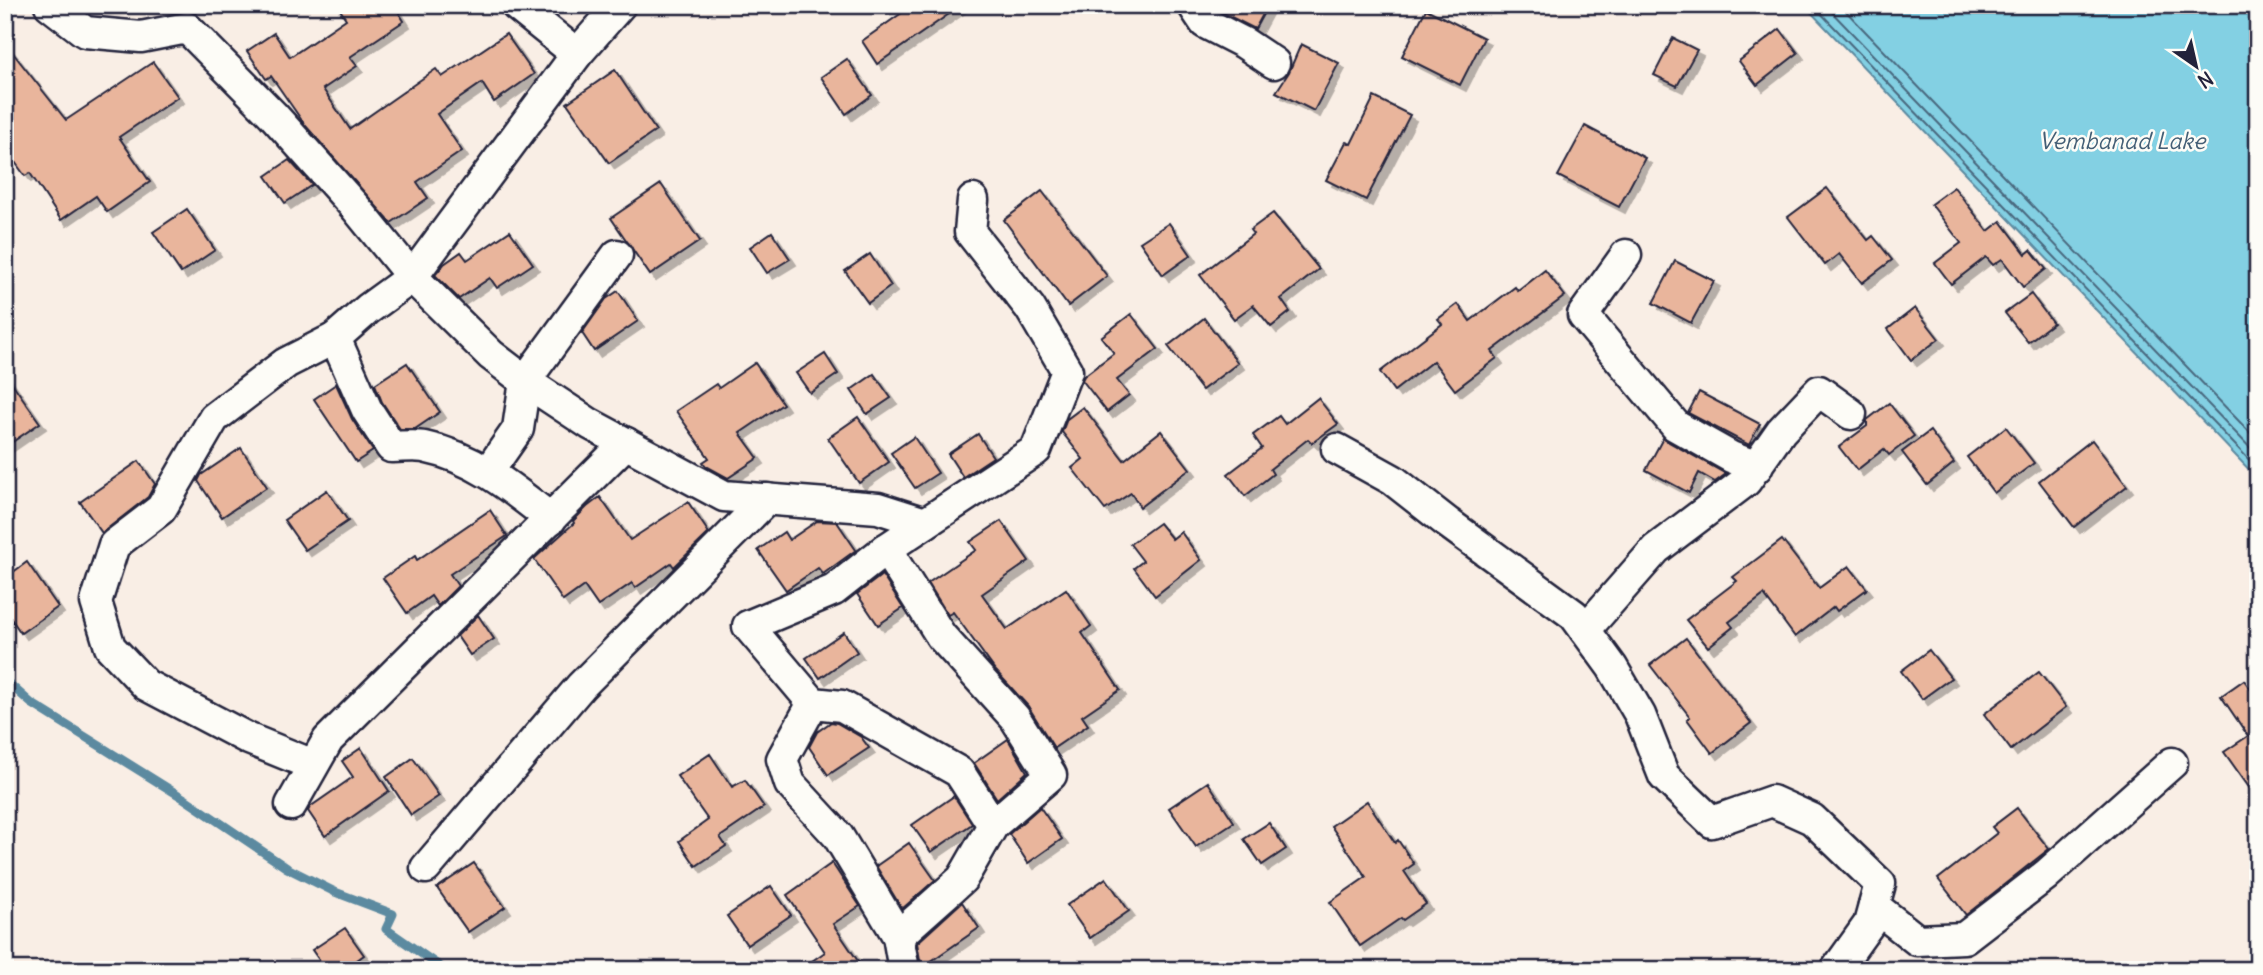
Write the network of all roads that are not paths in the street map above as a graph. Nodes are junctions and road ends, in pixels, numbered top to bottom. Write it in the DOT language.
graph roads {
  1 [pos="50,5"];
  2 [pos="516,5"];
  3 [pos="621,5"];
  4 [pos="1193,5"];
  5 [pos="577,54"];
  6 [pos="1274,63"];
  7 [pos="973,200"];
  8 [pos="617,255"];
  9 [pos="1626,255"];
  10 [pos="412,277"];
  11 [pos="335,338"];
  12 [pos="525,381"];
  13 [pos="1851,414"];
  14 [pos="626,443"];
  15 [pos="1337,449"];
  16 [pos="1757,467"];
  17 [pos="488,472"];
  18 [pos="766,499"];
  19 [pos="551,519"];
  20 [pos="925,523"];
  21 [pos="886,549"];
  22 [pos="1585,630"];
  23 [pos="813,703"];
  24 [pos="2172,763"];
  25 [pos="313,765"];
  26 [pos="291,804"];
  27 [pos="993,825"];
  28 [pos="426,867"];
  29 [pos="1874,906"];
  30 [pos="898,936"];
  31 [pos="904,970"];
  32 [pos="1836,970"];
  1 -- 10 [label="street"];
  2 -- 5 [label="street"];
  3 -- 5 [label="street"];
  4 -- 6 [label="street"];
  5 -- 10 [label="street"];
  7 -- 20 [label="street"];
  8 -- 12 [label="street"];
  9 -- 16 [label="street"];
  10 -- 11 [label="street"];
  10 -- 12 [label="street"];
  11 -- 17 [label="street"];
  11 -- 25 [label="street"];
  12 -- 14 [label="street"];
  12 -- 17 [label="street"];
  13 -- 16 [label="street"];
  14 -- 18 [label="street"];
  14 -- 19 [label="street"];
  15 -- 22 [label="street"];
  16 -- 22 [label="street"];
  17 -- 19 [label="street"];
  18 -- 20 [label="street"];
  18 -- 28 [label="street"];
  19 -- 25 [label="street"];
  20 -- 21 [label="street"];
  21 -- 23 [label="street"];
  21 -- 27 [label="street"];
  22 -- 29 [label="street"];
  23 -- 27 [label="street"];
  23 -- 30 [label="street"];
  24 -- 29 [label="street"];
  25 -- 26 [label="street"];
  27 -- 30 [label="street"];
  29 -- 32 [label="street"];
  30 -- 31 [label="street"];
}
